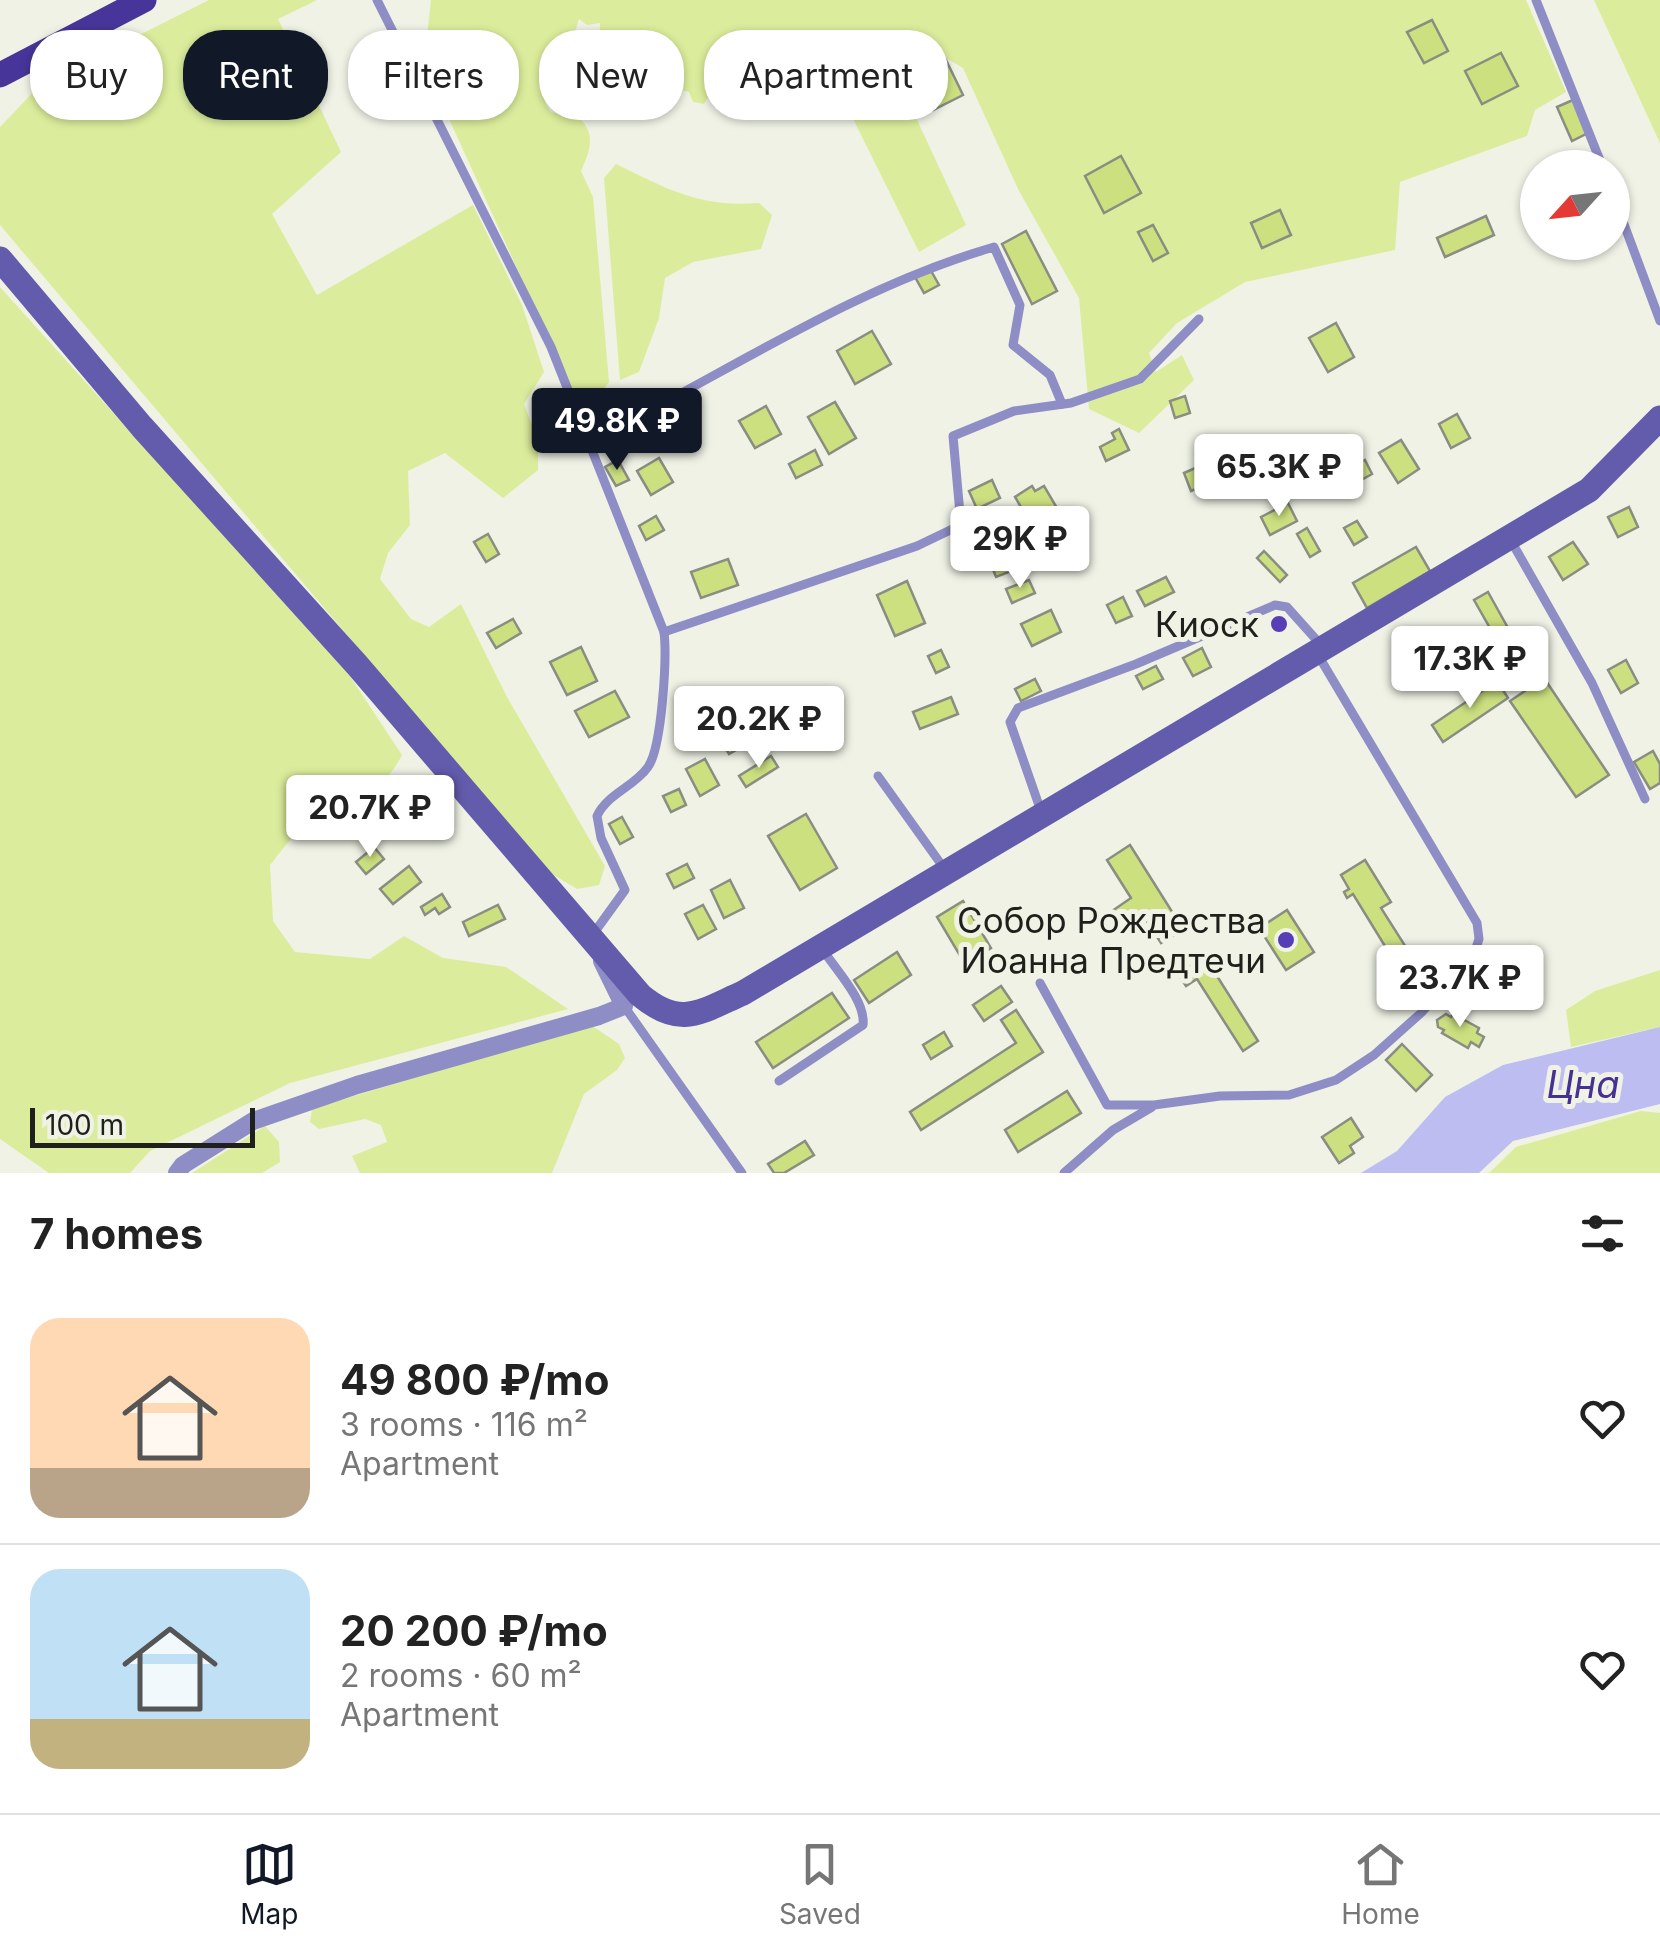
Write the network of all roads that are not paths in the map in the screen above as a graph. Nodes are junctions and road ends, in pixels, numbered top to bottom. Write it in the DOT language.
graph roads {
  1 [pos="144,0"];
  2 [pos="377,0"];
  3 [pos="1536,0"];
  4 [pos="0,75"];
  5 [pos="1596,150"];
  6 [pos="1630,241"];
  7 [pos="0,260"];
  8 [pos="1199,319"];
  9 [pos="1660,322"];
  10 [pos="1062,404"];
  11 [pos="1660,418"];
  12 [pos="588,442"];
  13 [pos="990,511"];
  14 [pos="961,525"];
  15 [pos="1508,537"];
  16 [pos="664,632"];
  17 [pos="1321,651"];
  18 [pos="878,776"];
  19 [pos="1645,798"];
  20 [pos="1043,816"];
  21 [pos="947,874"];
  22 [pos="590,938"];
  23 [pos="822,948"];
  24 [pos="1040,983"];
  25 [pos="624,1006"];
  26 [pos="779,1081"];
  27 [pos="1154,1106"];
  28 [pos="177,1173"];
  29 [pos="742,1173"];
  30 [pos="1064,1173"];
  1 -- 4 [label="main road"];
  2 -- 12 [label="lane"];
  3 -- 5 [label="lane"];
  6 -- 9 [label="lane"];
  7 -- 22 [label="street"];
  8 -- 10 [label="lane"];
  10 -- 12 [label="lane"];
  10 -- 14 [label="lane"];
  11 -- 15 [label="street"];
  12 -- 16 [label="lane"];
  13 -- 14 [label="lane"];
  14 -- 16 [label="lane"];
  15 -- 17 [label="street"];
  15 -- 19 [label="lane"];
  16 -- 22 [label="lane"];
  17 -- 20 [label="street"];
  17 -- 20 [label="lane"];
  17 -- 27 [label="lane"];
  18 -- 21 [label="lane"];
  20 -- 21 [label="street"];
  21 -- 23 [label="street"];
  22 -- 23 [label="street"];
  22 -- 25 [label="street"];
  23 -- 26 [label="lane"];
  24 -- 27 [label="lane"];
  25 -- 28 [label="street"];
  25 -- 29 [label="lane"];
  27 -- 30 [label="lane"];
}
